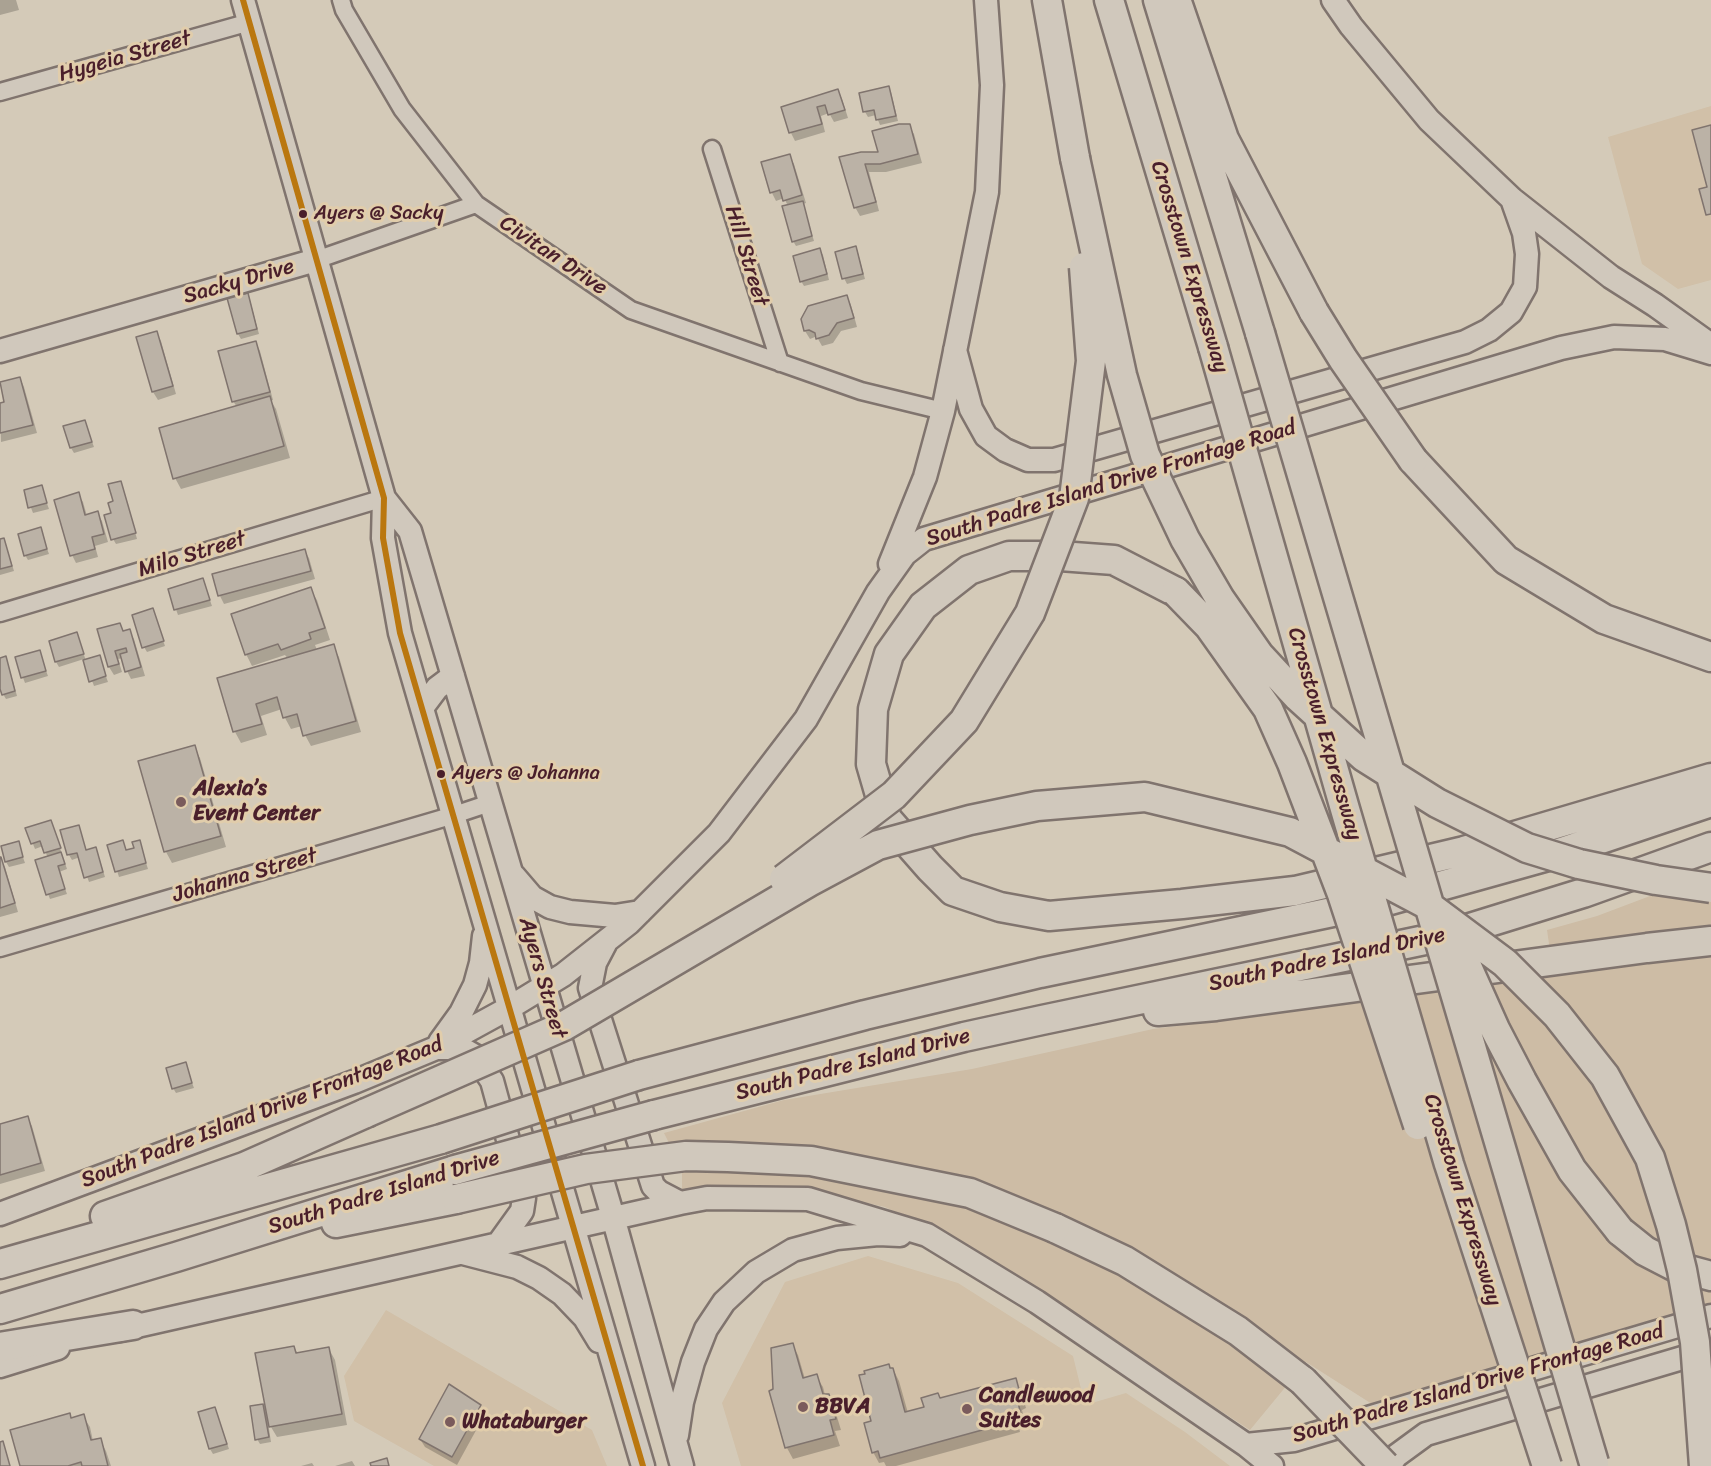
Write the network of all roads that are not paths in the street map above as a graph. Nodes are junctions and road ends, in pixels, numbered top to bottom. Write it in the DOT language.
graph roads {
  1 [pos="243,0"];
  2 [pos="340,0"];
  3 [pos="986,0"];
  4 [pos="1109,0"];
  5 [pos="1158,0"];
  6 [pos="1177,0"];
  7 [pos="1333,0"];
  8 [pos="1049,13"];
  9 [pos="250,22"];
  10 [pos="0,92"];
  11 [pos="712,149"];
  12 [pos="1075,158"];
  13 [pos="1512,199"];
  14 [pos="476,204"];
  15 [pos="316,260"];
  16 [pos="1711,345"];
  17 [pos="956,350"];
  18 [pos="0,351"];
  19 [pos="1711,353"];
  20 [pos="780,363"];
  21 [pos="943,411"];
  22 [pos="384,498"];
  23 [pos="878,592"];
  24 [pos="0,613"];
  25 [pos="1711,657"];
  26 [pos="453,676"];
  27 [pos="422,708"];
  28 [pos="1711,778"];
  29 [pos="1711,802"];
  30 [pos="490,803"];
  31 [pos="454,815"];
  32 [pos="1410,837"];
  33 [pos="1711,847"];
  34 [pos="510,870"];
  35 [pos="1711,888"];
  36 [pos="640,912"];
  37 [pos="485,927"];
  38 [pos="607,940"];
  39 [pos="1711,941"];
  40 [pos="0,948"];
  41 [pos="668,964"];
  42 [pos="545,987"];
  43 [pos="509,1008"];
  44 [pos="1042,1020"];
  45 [pos="436,1047"];
  46 [pos="680,1203"];
  47 [pos="0,1214"];
  48 [pos="613,1217"];
  49 [pos="573,1227"];
  50 [pos="927,1235"];
  51 [pos="499,1243"];
  52 [pos="64,1245"];
  53 [pos="462,1253"];
  54 [pos="176,1257"];
  55 [pos="0,1264"];
  56 [pos="1711,1276"];
  57 [pos="0,1309"];
  58 [pos="1711,1316"];
  59 [pos="133,1325"];
  60 [pos="0,1347"];
  61 [pos="1711,1356"];
  62 [pos="613,1364"];
  63 [pos="0,1366"];
  64 [pos="676,1442"];
  65 [pos="1246,1445"];
  66 [pos="1595,1465"];
  67 [pos="643,1466"];
  68 [pos="682,1466"];
  69 [pos="1272,1466"];
  70 [pos="1387,1466"];
  71 [pos="1530,1466"];
  72 [pos="1547,1466"];
  73 [pos="1704,1466"];
  1 -- 9 [label="main road, Ayers Street"];
  2 -- 14 [label="street, Civitan Drive"];
  3 -- 17 [label="main road"];
  4 -- 72 [label="highway, Crosstown Expressway, bridge"];
  5 -- 32 [label="highway, bridge"];
  6 -- 25 [label="highway, bridge"];
  7 -- 13 [label="main road"];
  8 -- 12 [label="highway"];
  9 -- 10 [label="street, Hygeia Street"];
  9 -- 15 [label="main road, Ayers Street"];
  11 -- 20 [label="street, Hill Street"];
  12 -- 35 [label="highway, bridge"];
  12 -- 41 [label="highway, bridge"];
  13 -- 16 [label="main road"];
  13 -- 17 [label="main road"];
  14 -- 15 [label="street, Sacky Drive"];
  14 -- 20 [label="street, Civitan Drive"];
  15 -- 18 [label="main road, Sacky Drive"];
  15 -- 22 [label="main road, Ayers Street"];
  17 -- 21 [label="main road"];
  19 -- 23 [label="main road, South Padre Island Drive Frontage Road"];
  20 -- 21 [label="street, Civitan Drive"];
  21 -- 23 [label="main road"];
  22 -- 24 [label="street, Milo Street"];
  22 -- 26 [label="main road, Ayers Street"];
  22 -- 27 [label="main road, Ayers Street"];
  23 -- 36 [label="main road, South Padre Island Drive Frontage Road"];
  26 -- 27 [label="main road"];
  26 -- 30 [label="main road, Ayers Street"];
  27 -- 31 [label="main road, Ayers Street"];
  28 -- 71 [label="highway, bridge"];
  29 -- 52 [label="highway, South Padre Island Drive, bridge"];
  30 -- 31 [label="street, Johanna Street"];
  30 -- 34 [label="main road, Ayers Street"];
  31 -- 37 [label="main road, Ayers Street"];
  31 -- 40 [label="street, Johanna Street"];
  32 -- 56 [label="highway, bridge"];
  32 -- 66 [label="highway, bridge"];
  33 -- 44 [label="highway, South Padre Island Drive"];
  34 -- 36 [label="main road"];
  34 -- 42 [label="main road, Ayers Street"];
  36 -- 38 [label="main road, South Padre Island Drive Frontage Road"];
  37 -- 43 [label="main road, Ayers Street"];
  37 -- 45 [label="main road"];
  38 -- 42 [label="main road, South Padre Island Drive Frontage Road"];
  38 -- 46 [label="main road"];
  39 -- 44 [label="highway"];
  41 -- 52 [label="highway, bridge"];
  41 -- 73 [label="highway, bridge"];
  42 -- 43 [label="main road, South Padre Island Drive Frontage Road"];
  42 -- 48 [label="main road, Ayers Street"];
  43 -- 45 [label="main road, South Padre Island Drive Frontage Road"];
  43 -- 49 [label="main road, Ayers Street"];
  44 -- 54 [label="highway, South Padre Island Drive, bridge"];
  45 -- 47 [label="main road, South Padre Island Drive Frontage Road"];
  45 -- 51 [label="main road"];
  46 -- 48 [label="main road"];
  46 -- 50 [label="main road"];
  48 -- 49 [label="main road"];
  48 -- 64 [label="main road, Ayers Street"];
  49 -- 51 [label="main road"];
  49 -- 62 [label="main road, Ayers Street"];
  50 -- 64 [label="main road"];
  50 -- 65 [label="main road"];
  51 -- 53 [label="main road"];
  52 -- 55 [label="highway, South Padre Island Drive"];
  53 -- 59 [label="main road"];
  53 -- 62 [label="main road"];
  54 -- 57 [label="highway, South Padre Island Drive"];
  54 -- 70 [label="highway, bridge"];
  58 -- 65 [label="main road, South Padre Island Drive Frontage Road"];
  59 -- 60 [label="highway"];
  59 -- 63 [label="main road"];
  61 -- 70 [label="main road"];
  62 -- 67 [label="main road, Ayers Street"];
  64 -- 68 [label="main road, Ayers Street"];
  65 -- 69 [label="main road"];
}
